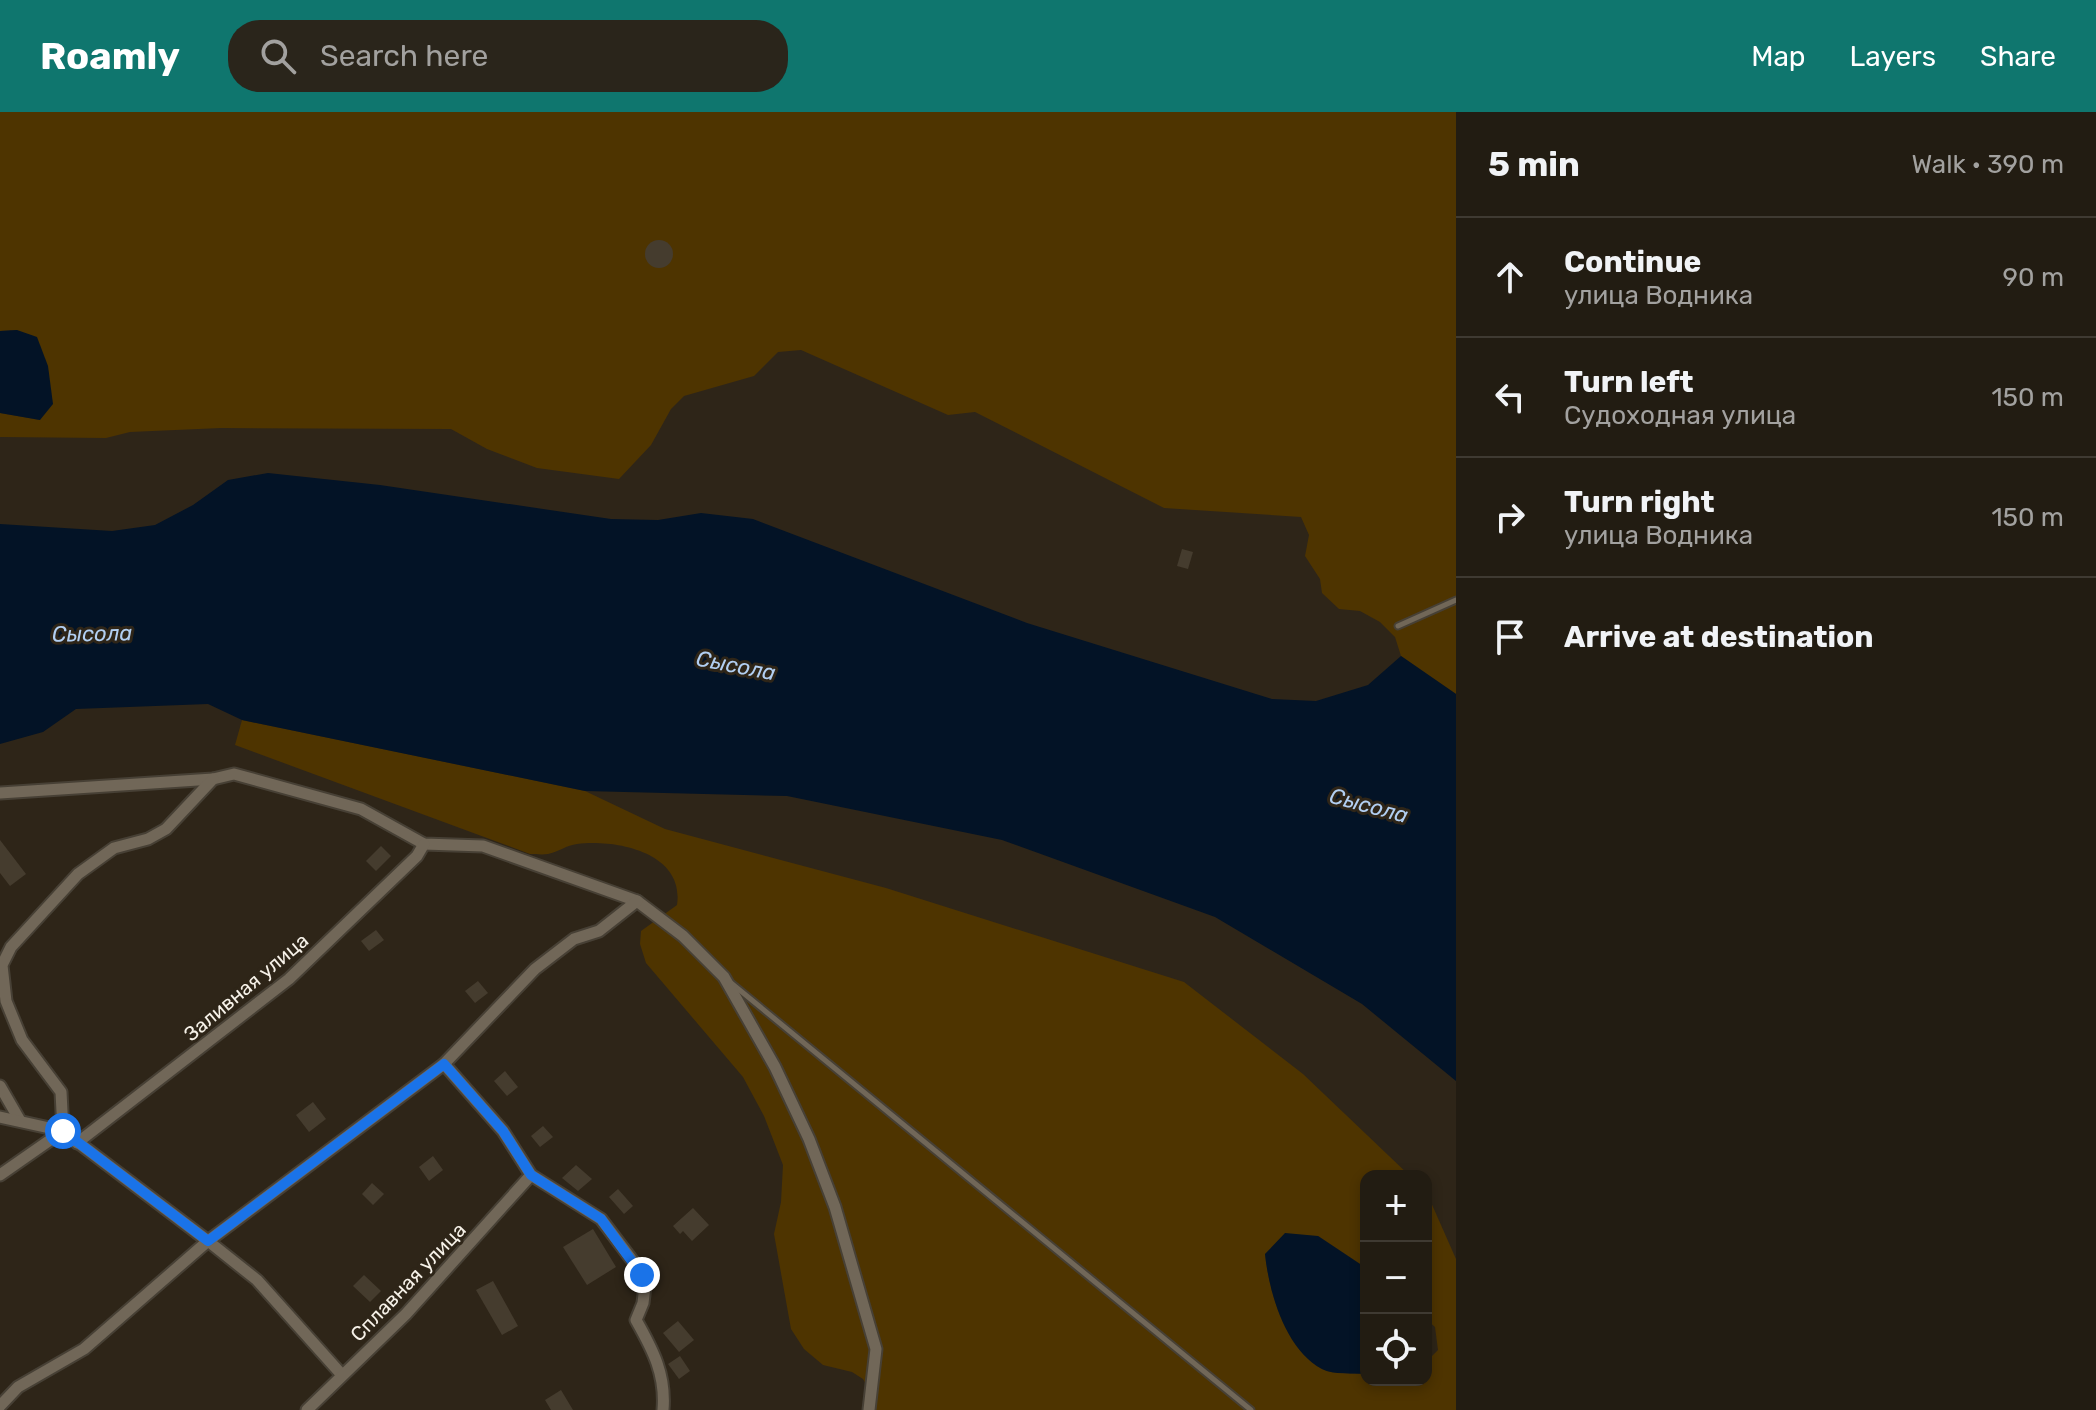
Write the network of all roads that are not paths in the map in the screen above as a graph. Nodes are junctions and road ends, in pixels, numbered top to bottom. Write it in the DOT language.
graph roads {
  1 [pos="1456,600"];
  2 [pos="1398,626"];
  3 [pos="213,779"];
  4 [pos="0,793"];
  5 [pos="424,844"];
  6 [pos="637,901"];
  7 [pos="724,977"];
  8 [pos="444,1064"];
  9 [pos="0,1086"];
  10 [pos="0,1117"];
  11 [pos="19,1119"];
  12 [pos="63,1131"];
  13 [pos="77,1143"];
  14 [pos="0,1175"];
  15 [pos="531,1175"];
  16 [pos="208,1241"];
  17 [pos="342,1375"];
  18 [pos="0,1406"];
  19 [pos="307,1410"];
  20 [pos="663,1410"];
  21 [pos="869,1410"];
  22 [pos="1251,1410"];
  1 -- 2 [label="lane"];
  3 -- 4 [label="street"];
  3 -- 5 [label="street"];
  3 -- 12 [label="street"];
  5 -- 6 [label="street"];
  5 -- 13 [label="street, Заливная улица"];
  6 -- 7 [label="street"];
  6 -- 8 [label="street"];
  7 -- 21 [label="street"];
  7 -- 22 [label="lane"];
  8 -- 15 [label="street"];
  8 -- 16 [label="street"];
  9 -- 11 [label="street"];
  10 -- 11 [label="street"];
  11 -- 12 [label="street"];
  12 -- 13 [label="street"];
  12 -- 14 [label="street"];
  13 -- 16 [label="street"];
  15 -- 17 [label="street, Сплавная улица"];
  15 -- 20 [label="street"];
  16 -- 17 [label="street"];
  16 -- 18 [label="street"];
  17 -- 19 [label="street, Сплавная улица"];
}
